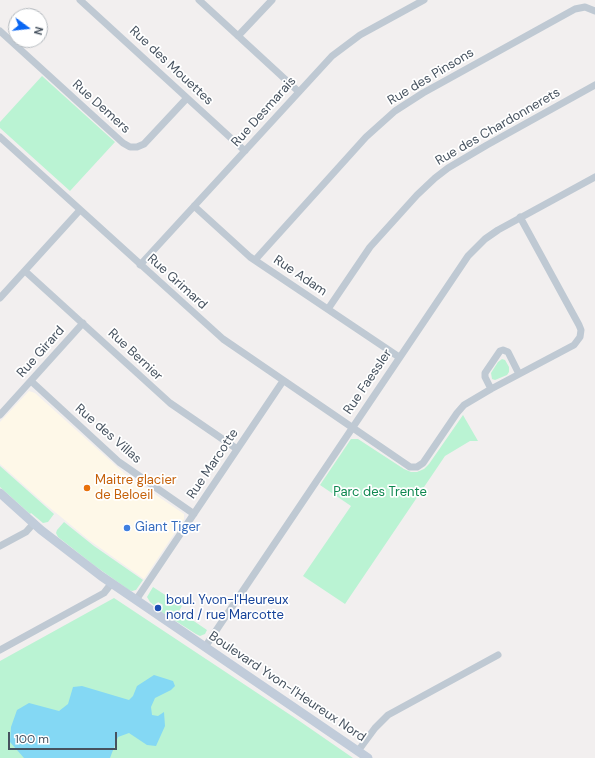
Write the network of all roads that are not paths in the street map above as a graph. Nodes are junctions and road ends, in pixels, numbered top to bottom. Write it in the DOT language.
graph roads {
  1 [pos="80,0"];
  2 [pos="199,0"];
  3 [pos="272,0"];
  4 [pos="424,0"];
  5 [pos="595,11"];
  6 [pos="0,31"];
  7 [pos="238,36"];
  8 [pos="595,85"];
  9 [pos="299,92"];
  10 [pos="187,98"];
  11 [pos="0,137"];
  12 [pos="245,151"];
  13 [pos="594,178"];
  14 [pos="194,206"];
  15 [pos="80,210"];
  16 [pos="520,217"];
  17 [pos="255,260"];
  18 [pos="140,265"];
  19 [pos="25,270"];
  20 [pos="0,298"];
  21 [pos="328,309"];
  22 [pos="83,323"];
  23 [pos="399,357"];
  24 [pos="519,374"];
  25 [pos="31,381"];
  26 [pos="283,381"];
  27 [pos="491,389"];
  28 [pos="0,415"];
  29 [pos="352,428"];
  30 [pos="237,449"];
  31 [pos="0,493"];
  32 [pos="194,514"];
  33 [pos="34,523"];
  34 [pos="0,546"];
  35 [pos="112,584"];
  36 [pos="136,600"];
  37 [pos="205,647"];
  38 [pos="0,650"];
  39 [pos="498,655"];
  40 [pos="358,751"];
  41 [pos="368,758"];
  1 -- 10 [label="street, Rue des Mouettes"];
  2 -- 7 [label="street"];
  3 -- 7 [label="street"];
  4 -- 9 [label="street, Rue Desmarais"];
  5 -- 17 [label="street, Rue des Pinsons"];
  6 -- 10 [label="street, Rue Demers"];
  7 -- 9 [label="street"];
  8 -- 21 [label="street, Rue des Chardonnerets"];
  9 -- 12 [label="street, Rue Desmarais"];
  10 -- 12 [label="street, Rue des Mouettes"];
  11 -- 15 [label="street, Rue Grimard"];
  12 -- 14 [label="street, Rue Desmarais"];
  13 -- 16 [label="street, Rue Faessler"];
  14 -- 17 [label="street, Rue Adam"];
  14 -- 18 [label="street, Rue Desmarais"];
  15 -- 18 [label="street, Rue Grimard"];
  15 -- 19 [label="street"];
  16 -- 23 [label="street, Rue Faessler"];
  16 -- 24 [label="street"];
  17 -- 21 [label="street, Rue Adam"];
  18 -- 26 [label="street, Rue Grimard"];
  19 -- 20 [label="street"];
  19 -- 22 [label="street, Rue Bernier"];
  21 -- 23 [label="street, Rue Adam"];
  22 -- 25 [label="street, Rue Girard"];
  22 -- 30 [label="street, Rue Bernier"];
  23 -- 29 [label="street, Rue Faessler"];
  24 -- 27 [label="street"];
  24 -- 27 [label="street"];
  25 -- 28 [label="street, Rue Girard"];
  25 -- 32 [label="street, Rue des Villas"];
  26 -- 29 [label="street, Rue Grimard"];
  26 -- 30 [label="street, Rue Marcotte"];
  27 -- 29 [label="street, Rue Grimard"];
  29 -- 37 [label="street, Rue Faessler"];
  30 -- 32 [label="street, Rue Marcotte"];
  31 -- 33 [label="street, Boulevard Yvon-l'Heureux Nord"];
  32 -- 36 [label="street, Rue Marcotte"];
  33 -- 34 [label="street"];
  33 -- 35 [label="street, Boulevard Yvon-l'Heureux Nord"];
  35 -- 36 [label="street, Boulevard Yvon-l'Heureux Nord"];
  35 -- 38 [label="street"];
  36 -- 37 [label="street, Boulevard Yvon-l'Heureux Nord"];
  37 -- 40 [label="street, Boulevard Yvon-l'Heureux Nord"];
  39 -- 40 [label="street"];
  40 -- 41 [label="street, Boulevard Yvon-l'Heureux Nord"];
}
